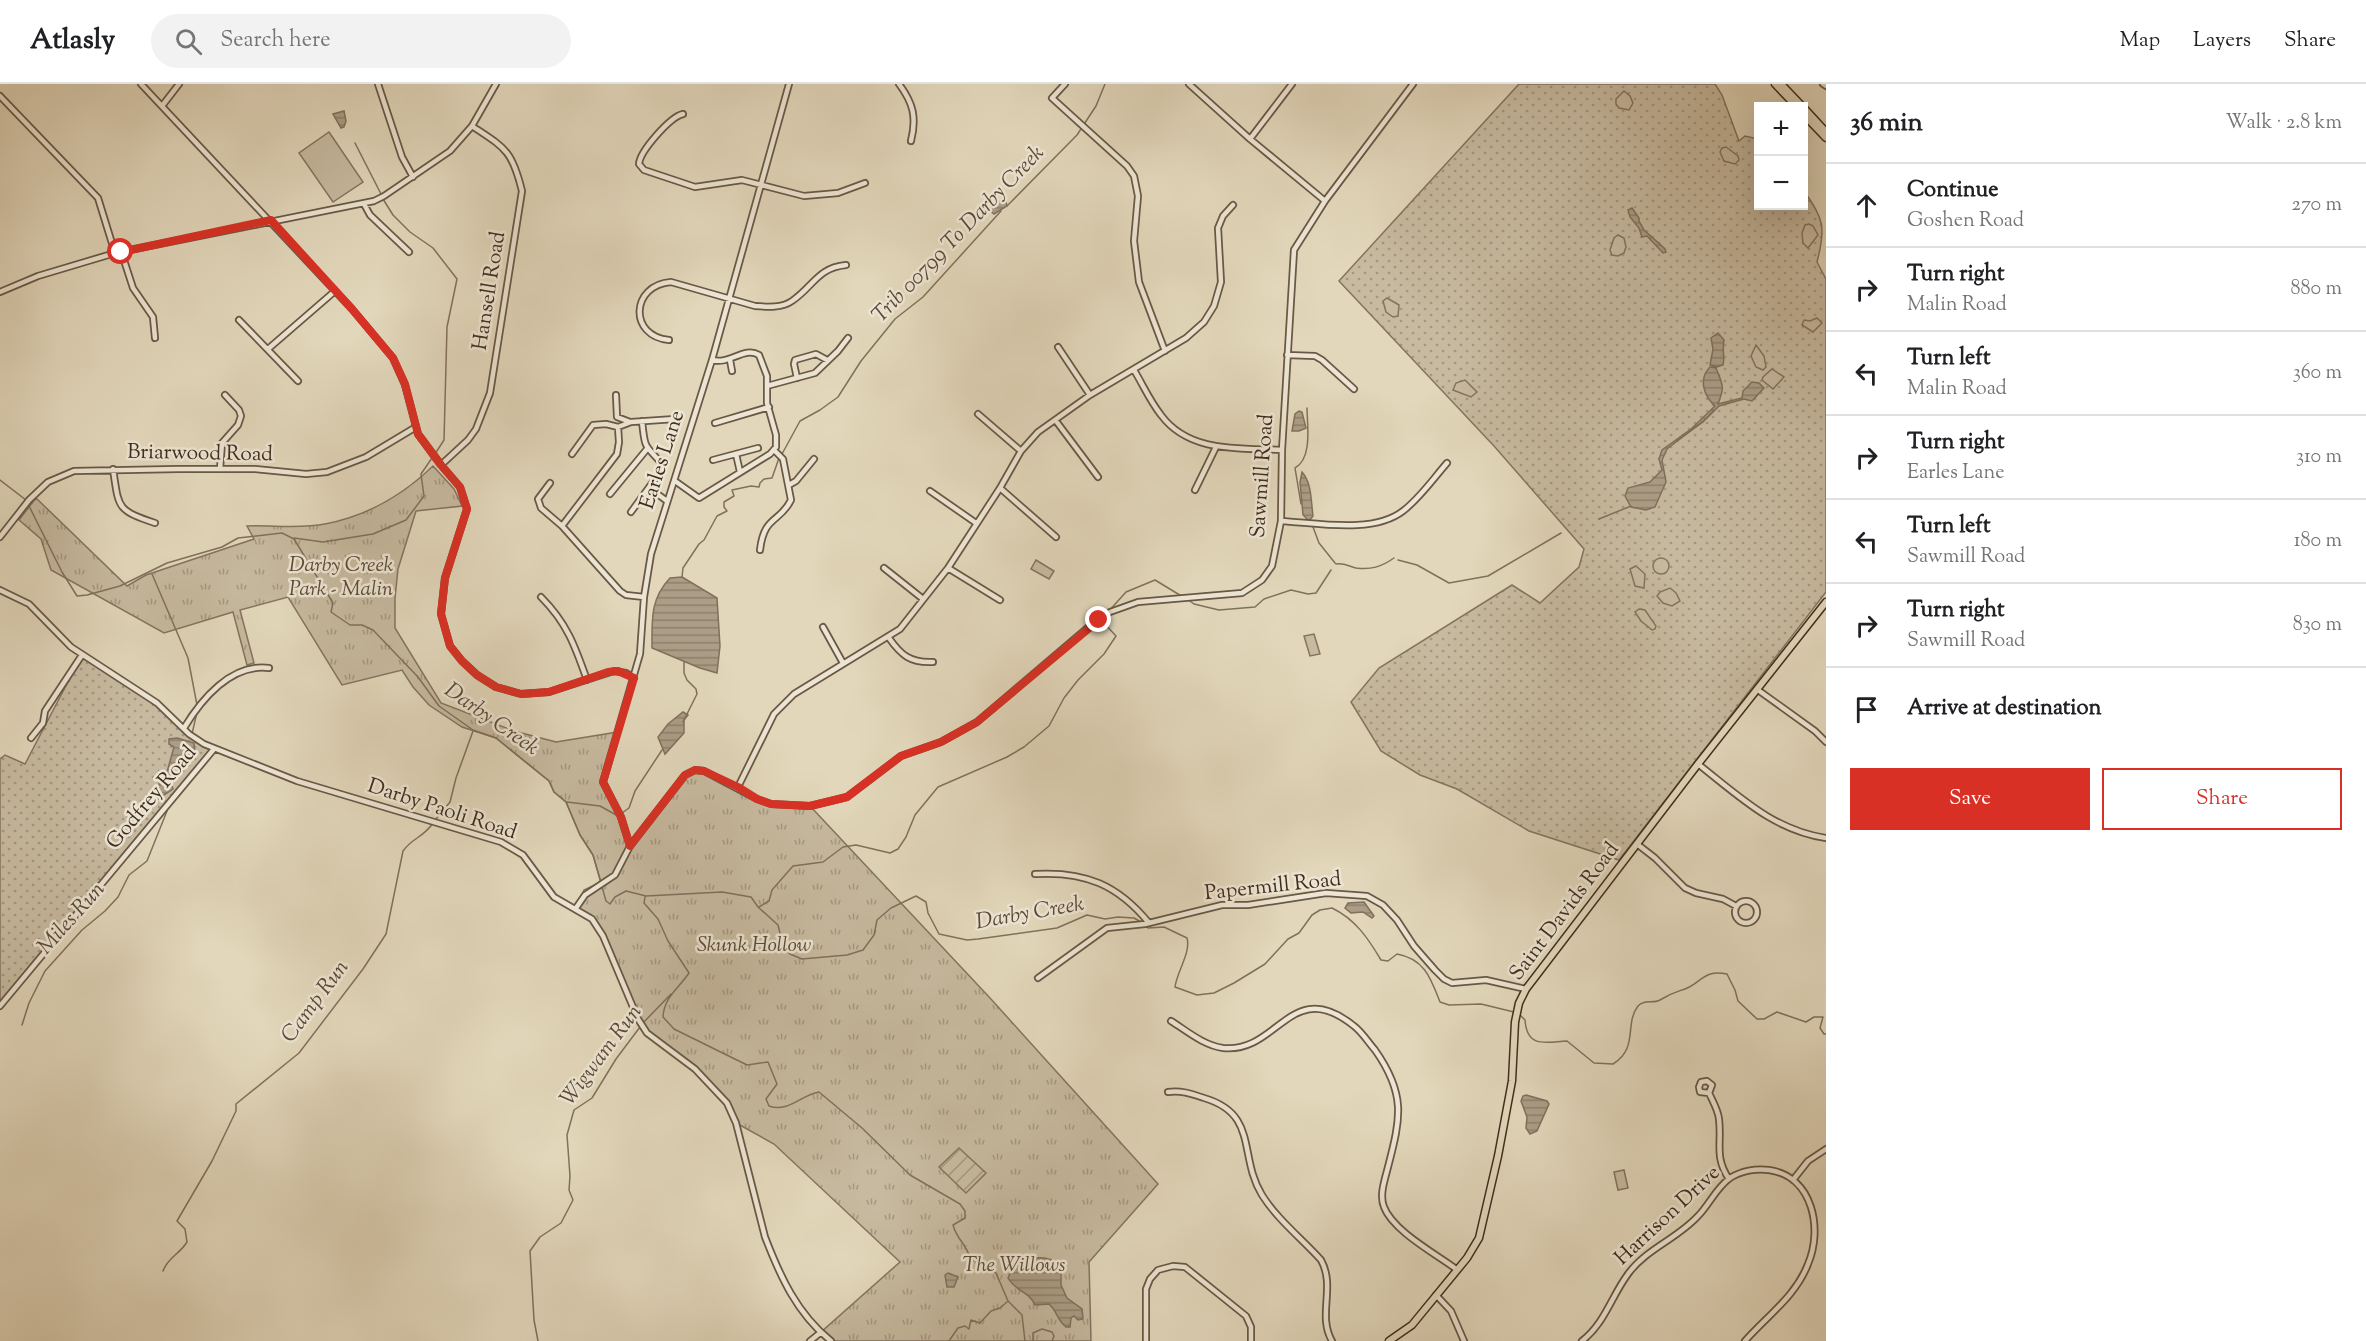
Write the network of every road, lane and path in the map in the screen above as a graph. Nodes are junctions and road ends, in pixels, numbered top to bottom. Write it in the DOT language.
graph roads {
  1 [pos="141,84"];
  2 [pos="179,84"];
  3 [pos="378,84"];
  4 [pos="496,84"];
  5 [pos="789,84"];
  6 [pos="899,84"];
  7 [pos="1065,84"];
  8 [pos="1189,84"];
  9 [pos="1292,84"];
  10 [pos="1413,84"];
  11 [pos="1775,84"];
  12 [pos="1781,84"];
  13 [pos="0,96"];
  14 [pos="1792,102"];
  15 [pos="1798,102"];
  16 [pos="162,106"];
  17 [pos="1808,112"];
  18 [pos="683,114"];
  19 [pos="1808,118"];
  20 [pos="472,126"];
  21 [pos="1823,129"];
  22 [pos="1826,138"];
  23 [pos="1250,139"];
  24 [pos="911,141"];
  25 [pos="413,177"];
  26 [pos="865,183"];
  27 [pos="760,184"];
  28 [pos="1325,201"];
  29 [pos="364,204"];
  30 [pos="1233,205"];
  31 [pos="271,220"];
  32 [pos="118,252"];
  33 [pos="409,252"];
  34 [pos="846,265"];
  35 [pos="335,291"];
  36 [pos="0,292"];
  37 [pos="729,297"];
  38 [pos="239,320"];
  39 [pos="155,338"];
  40 [pos="849,338"];
  41 [pos="669,340"];
  42 [pos="1058,347"];
  43 [pos="268,349"];
  44 [pos="1165,351"];
  45 [pos="1287,355"];
  46 [pos="712,360"];
  47 [pos="730,360"];
  48 [pos="827,360"];
  49 [pos="1134,370"];
  50 [pos="732,371"];
  51 [pos="797,378"];
  52 [pos="298,381"];
  53 [pos="767,386"];
  54 [pos="1354,388"];
  55 [pos="225,394"];
  56 [pos="616,395"];
  57 [pos="1090,395"];
  58 [pos="769,407"];
  59 [pos="978,414"];
  60 [pos="675,419"];
  61 [pos="1056,420"];
  62 [pos="642,421"];
  63 [pos="631,422"];
  64 [pos="715,423"];
  65 [pos="416,427"];
  66 [pos="618,427"];
  67 [pos="1216,447"];
  68 [pos="758,448"];
  69 [pos="647,449"];
  70 [pos="774,450"];
  71 [pos="1021,450"];
  72 [pos="1282,450"];
  73 [pos="572,454"];
  74 [pos="736,454"];
  75 [pos="814,459"];
  76 [pos="713,460"];
  77 [pos="1447,463"];
  78 [pos="441,465"];
  79 [pos="113,469"];
  80 [pos="220,469"];
  81 [pos="740,472"];
  82 [pos="1098,477"];
  83 [pos="675,481"];
  84 [pos="550,483"];
  85 [pos="789,485"];
  86 [pos="649,488"];
  87 [pos="1000,488"];
  88 [pos="930,490"];
  89 [pos="1195,490"];
  90 [pos="610,494"];
  91 [pos="667,501"];
  92 [pos="631,512"];
  93 [pos="1281,521"];
  94 [pos="155,523"];
  95 [pos="976,523"];
  96 [pos="562,526"];
  97 [pos="0,537"];
  98 [pos="1056,537"];
  99 [pos="760,550"];
  100 [pos="948,567"];
  101 [pos="884,568"];
  102 [pos="0,590"];
  103 [pos="541,597"];
  104 [pos="644,597"];
  105 [pos="923,599"];
  106 [pos="1000,600"];
  107 [pos="1826,602"];
  108 [pos="823,627"];
  109 [pos="889,638"];
  110 [pos="82,655"];
  111 [pos="933,662"];
  112 [pos="843,663"];
  113 [pos="269,668"];
  114 [pos="634,678"];
  115 [pos="587,680"];
  116 [pos="1758,690"];
  117 [pos="184,728"];
  118 [pos="31,738"];
  119 [pos="1826,742"];
  120 [pos="214,749"];
  121 [pos="1698,764"];
  122 [pos="738,787"];
  123 [pos="1826,838"];
  124 [pos="1637,844"];
  125 [pos="630,846"];
  126 [pos="1035,874"];
  127 [pos="1736,906"];
  128 [pos="576,909"];
  129 [pos="1147,923"];
  130 [pos="1038,978"];
  131 [pos="1526,989"];
  132 [pos="0,1006"];
  133 [pos="1171,1021"];
  134 [pos="1168,1092"];
  135 [pos="1709,1093"];
  136 [pos="1826,1149"];
  137 [pos="1729,1179"];
  138 [pos="1793,1180"];
  139 [pos="1456,1269"];
  140 [pos="1436,1295"];
  141 [pos="820,1333"];
  142 [pos="810,1341"];
  143 [pos="831,1341"];
  144 [pos="1146,1341"];
  145 [pos="1251,1341"];
  146 [pos="1332,1341"];
  147 [pos="1389,1341"];
  148 [pos="1464,1341"];
  149 [pos="1582,1341"];
  150 [pos="1745,1341"];
  1 -- 16 [label="street"];
  2 -- 16 [label="street"];
  3 -- 25 [label="street"];
  4 -- 20 [label="street"];
  5 -- 27 [label="street, Earles Lane"];
  6 -- 24 [label="street"];
  7 -- 44 [label="street"];
  8 -- 23 [label="street"];
  9 -- 23 [label="street"];
  10 -- 28 [label="street, Sawmill Road"];
  11 -- 14 [label="main road"];
  12 -- 15 [label="main road"];
  13 -- 32 [label="street"];
  16 -- 31 [label="street"];
  17 -- 21 [label="main road"];
  18 -- 27 [label="street"];
  19 -- 21 [label="main road"];
  20 -- 25 [label="street"];
  20 -- 78 [label="street, Hansell Road"];
  21 -- 22 [label="main road"];
  23 -- 28 [label="street"];
  25 -- 29 [label="street"];
  26 -- 27 [label="street"];
  27 -- 37 [label="street, Earles Lane"];
  28 -- 45 [label="street, Sawmill Road"];
  29 -- 31 [label="street"];
  29 -- 33 [label="street"];
  30 -- 44 [label="street"];
  31 -- 32 [label="street"];
  31 -- 35 [label="street"];
  32 -- 36 [label="street"];
  32 -- 39 [label="street"];
  34 -- 37 [label="street"];
  35 -- 43 [label="street"];
  35 -- 65 [label="street"];
  37 -- 41 [label="street"];
  37 -- 46 [label="street, Earles Lane"];
  38 -- 43 [label="street"];
  40 -- 48 [label="street"];
  42 -- 57 [label="street"];
  43 -- 52 [label="street"];
  44 -- 49 [label="street"];
  45 -- 54 [label="street"];
  45 -- 72 [label="street, Sawmill Road"];
  46 -- 47 [label="street"];
  46 -- 83 [label="street, Earles Lane"];
  47 -- 50 [label="street"];
  47 -- 53 [label="street"];
  48 -- 51 [label="street"];
  48 -- 51 [label="street"];
  49 -- 57 [label="street"];
  49 -- 67 [label="street"];
  51 -- 53 [label="street"];
  53 -- 58 [label="street"];
  55 -- 80 [label="street"];
  56 -- 63 [label="street"];
  57 -- 61 [label="street"];
  58 -- 64 [label="street"];
  58 -- 70 [label="street"];
  59 -- 71 [label="street"];
  60 -- 62 [label="street"];
  61 -- 71 [label="street"];
  61 -- 82 [label="street"];
  62 -- 63 [label="street"];
  62 -- 69 [label="street"];
  63 -- 66 [label="street"];
  65 -- 78 [label="street"];
  65 -- 80 [label="street, Briarwood Road"];
  66 -- 73 [label="street"];
  66 -- 96 [label="street"];
  67 -- 72 [label="street"];
  67 -- 89 [label="street"];
  68 -- 74 [label="street"];
  69 -- 86 [label="street"];
  69 -- 90 [label="street"];
  70 -- 81 [label="street"];
  70 -- 85 [label="street"];
  71 -- 87 [label="street"];
  72 -- 93 [label="street, Sawmill Road"];
  74 -- 76 [label="street"];
  74 -- 81 [label="street"];
  75 -- 85 [label="street"];
  77 -- 93 [label="street"];
  78 -- 115 [label="street"];
  79 -- 80 [label="street, Briarwood Road"];
  79 -- 94 [label="street"];
  79 -- 97 [label="street, Briarwood Road"];
  81 -- 83 [label="street"];
  83 -- 91 [label="street, Earles Lane"];
  84 -- 96 [label="street"];
  85 -- 99 [label="street"];
  86 -- 91 [label="street"];
  86 -- 92 [label="street"];
  87 -- 95 [label="street"];
  87 -- 98 [label="street"];
  88 -- 95 [label="street"];
  91 -- 104 [label="street, Earles Lane"];
  93 -- 122 [label="street, Sawmill Road"];
  95 -- 100 [label="street"];
  96 -- 104 [label="street"];
  100 -- 105 [label="street"];
  100 -- 106 [label="street"];
  101 -- 105 [label="street"];
  102 -- 110 [label="street, Darby Paoli Road"];
  103 -- 115 [label="street"];
  104 -- 114 [label="street, Earles Lane"];
  105 -- 109 [label="street"];
  107 -- 116 [label="main road, Saint Davids Road"];
  108 -- 112 [label="street"];
  109 -- 111 [label="street"];
  109 -- 112 [label="street"];
  110 -- 117 [label="street, Darby Paoli Road"];
  110 -- 118 [label="street"];
  112 -- 122 [label="street"];
  113 -- 117 [label="street"];
  114 -- 115 [label="street"];
  114 -- 125 [label="street, Earles Lane"];
  116 -- 119 [label="street"];
  116 -- 121 [label="main road, Saint Davids Road"];
  117 -- 120 [label="street, Darby Paoli Road"];
  120 -- 128 [label="street, Darby Paoli Road"];
  120 -- 132 [label="street, Godfrey Road"];
  121 -- 123 [label="street"];
  121 -- 124 [label="main road, Saint Davids Road"];
  122 -- 125 [label="street, Sawmill Road"];
  124 -- 127 [label="street"];
  124 -- 131 [label="main road, Saint Davids Road"];
  125 -- 128 [label="street, Sawmill Road"];
  126 -- 129 [label="street"];
  127 -- 127 [label="street"];
  128 -- 141 [label="street, Darby Paoli Road"];
  129 -- 130 [label="street, Papermill Road"];
  129 -- 131 [label="street, Papermill Road"];
  131 -- 139 [label="main road, Saint Davids Road"];
  133 -- 139 [label="street"];
  134 -- 146 [label="street"];
  135 -- 137 [label="street"];
  136 -- 138 [label="street"];
  137 -- 138 [label="street, Harrison Drive"];
  137 -- 149 [label="street, Harrison Drive"];
  138 -- 150 [label="street"];
  139 -- 140 [label="main road, Saint Davids Road"];
  140 -- 147 [label="main road, Saint Davids Road"];
  140 -- 148 [label="street"];
  141 -- 142 [label="street"];
  141 -- 143 [label="street, Darby Paoli Road"];
  144 -- 145 [label="street"];
}
